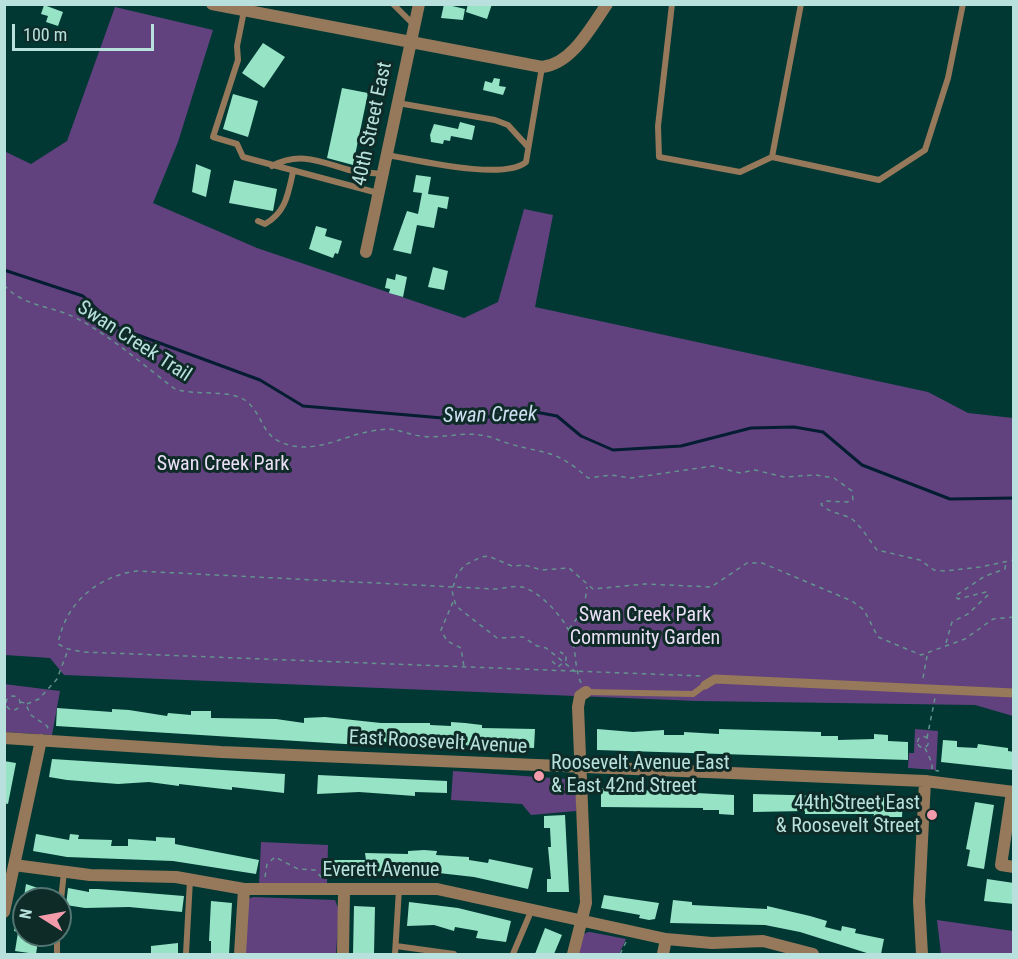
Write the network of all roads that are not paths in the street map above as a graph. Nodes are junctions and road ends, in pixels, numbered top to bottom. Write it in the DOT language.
graph roads {
  1 [pos="212,4"];
  2 [pos="393,4"];
  3 [pos="419,4"];
  4 [pos="607,4"];
  5 [pos="672,4"];
  6 [pos="801,4"];
  7 [pos="963,4"];
  8 [pos="244,11"];
  9 [pos="415,26"];
  10 [pos="411,43"];
  11 [pos="542,67"];
  12 [pos="398,104"];
  13 [pos="528,147"];
  14 [pos="387,154"];
  15 [pos="772,157"];
  16 [pos="272,166"];
  17 [pos="293,172"];
  18 [pos="383,174"];
  19 [pos="378,193"];
  20 [pos="258,221"];
  21 [pos="366,252"];
  22 [pos="705,685"];
  23 [pos="586,692"];
  24 [pos="1014,693"];
  25 [pos="4,738"];
  26 [pos="45,740"];
  27 [pos="581,769"];
  28 [pos="925,781"];
  29 [pos="1013,792"];
  30 [pos="14,865"];
  31 [pos="1014,867"];
  32 [pos="64,872"];
  33 [pos="190,880"];
  34 [pos="62,887"];
  35 [pos="244,889"];
  36 [pos="399,889"];
  37 [pos="344,891"];
  38 [pos="532,909"];
  39 [pos="4,912"];
  40 [pos="584,921"];
  41 [pos="666,939"];
  42 [pos="396,946"];
  43 [pos="712,949"];
  44 [pos="186,954"];
  45 [pos="240,954"];
  46 [pos="343,954"];
  47 [pos="395,954"];
  48 [pos="454,954"];
  49 [pos="513,954"];
  50 [pos="573,954"];
  51 [pos="663,954"];
  52 [pos="813,954"];
  53 [pos="922,954"];
  1 -- 8 [label="street"];
  2 -- 9 [label="lane"];
  3 -- 9 [label="street, 40th Street East"];
  4 -- 11 [label="street"];
  5 -- 15 [label="lane"];
  6 -- 15 [label="lane"];
  7 -- 15 [label="lane"];
  8 -- 10 [label="street"];
  8 -- 16 [label="lane"];
  9 -- 10 [label="street, 40th Street East"];
  10 -- 11 [label="street"];
  10 -- 12 [label="street, 40th Street East"];
  11 -- 13 [label="lane"];
  12 -- 13 [label="lane"];
  12 -- 14 [label="street, 40th Street East"];
  13 -- 14 [label="lane"];
  14 -- 18 [label="street, 40th Street East"];
  16 -- 17 [label="lane"];
  16 -- 18 [label="lane"];
  17 -- 19 [label="lane"];
  17 -- 20 [label="lane"];
  18 -- 19 [label="street, 40th Street East"];
  19 -- 21 [label="street, 40th Street East"];
  22 -- 23 [label="lane"];
  22 -- 24 [label="street"];
  23 -- 27 [label="street"];
  25 -- 26 [label="street, East Roosevelt Avenue"];
  26 -- 27 [label="street, East Roosevelt Avenue"];
  26 -- 30 [label="street"];
  27 -- 28 [label="street, East Roosevelt Avenue"];
  27 -- 40 [label="street"];
  28 -- 29 [label="street, East Roosevelt Avenue"];
  28 -- 53 [label="street"];
  29 -- 31 [label="street"];
  30 -- 32 [label="street, Everett Avenue"];
  30 -- 39 [label="street"];
  32 -- 33 [label="street, Everett Avenue"];
  32 -- 34 [label="lane"];
  33 -- 35 [label="street, Everett Avenue"];
  33 -- 44 [label="lane"];
  35 -- 37 [label="street, Everett Avenue"];
  35 -- 45 [label="street"];
  36 -- 37 [label="street, Everett Avenue"];
  36 -- 38 [label="street, Everett Avenue"];
  36 -- 42 [label="lane"];
  37 -- 46 [label="street"];
  38 -- 40 [label="street, Everett Avenue"];
  38 -- 49 [label="lane"];
  40 -- 41 [label="street, Everett Avenue"];
  40 -- 50 [label="street"];
  41 -- 43 [label="street, Everett Avenue"];
  41 -- 51 [label="street"];
  42 -- 47 [label="lane"];
  42 -- 48 [label="lane"];
  43 -- 52 [label="street, Everett Avenue"];
}
